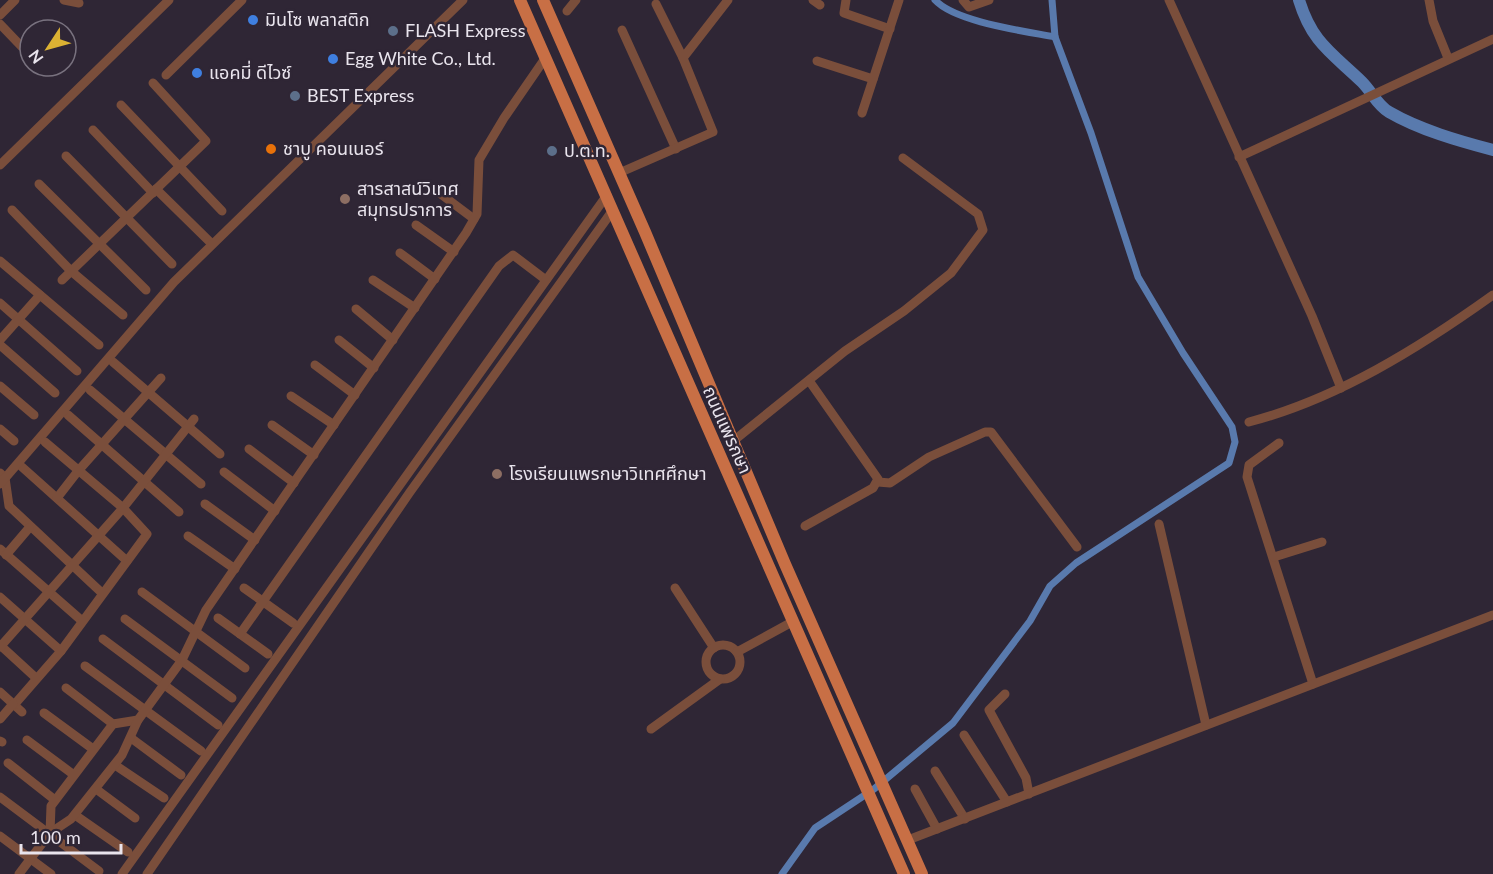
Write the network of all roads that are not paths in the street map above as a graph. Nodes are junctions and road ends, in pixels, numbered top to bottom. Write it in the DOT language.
graph roads {
  1 [pos="15,0"];
  2 [pos="64,0"];
  3 [pos="169,0"];
  4 [pos="242,0"];
  5 [pos="463,0"];
  6 [pos="520,0"];
  7 [pos="543,0"];
  8 [pos="576,0"];
  9 [pos="728,0"];
  10 [pos="846,0"];
  11 [pos="899,0"];
  12 [pos="963,0"];
  13 [pos="989,0"];
  14 [pos="1169,0"];
  15 [pos="1429,0"];
  16 [pos="79,3"];
  17 [pos="656,4"];
  18 [pos="567,11"];
  19 [pos="0,15"];
  20 [pos="0,24"];
  21 [pos="890,29"];
  22 [pos="622,30"];
  23 [pos="1493,39"];
  24 [pos="18,43"];
  25 [pos="546,57"];
  26 [pos="683,58"];
  27 [pos="1448,58"];
  28 [pos="817,61"];
  29 [pos="166,75"];
  30 [pos="873,79"];
  31 [pos="153,82"];
  32 [pos="121,105"];
  33 [pos="862,113"];
  34 [pos="93,130"];
  35 [pos="676,149"];
  36 [pos="66,156"];
  37 [pos="903,158"];
  38 [pos="1239,158"];
  39 [pos="0,165"];
  40 [pos="180,166"];
  41 [pos="619,173"];
  42 [pos="39,184"];
  43 [pos="434,189"];
  44 [pos="154,191"];
  45 [pos="607,195"];
  46 [pos="12,210"];
  47 [pos="614,210"];
  48 [pos="222,211"];
  49 [pos="125,219"];
  50 [pos="474,219"];
  51 [pos="416,225"];
  52 [pos="99,244"];
  53 [pos="212,244"];
  54 [pos="454,252"];
  55 [pos="400,253"];
  56 [pos="0,261"];
  57 [pos="172,264"];
  58 [pos="71,272"];
  59 [pos="435,279"];
  60 [pos="62,280"];
  61 [pos="373,280"];
  62 [pos="546,280"];
  63 [pos="146,290"];
  64 [pos="669,292"];
  65 [pos="40,295"];
  66 [pos="1493,295"];
  67 [pos="651,301"];
  68 [pos="0,303"];
  69 [pos="415,308"];
  70 [pos="356,309"];
  71 [pos="123,315"];
  72 [pos="19,319"];
  73 [pos="0,340"];
  74 [pos="339,340"];
  75 [pos="393,340"];
  76 [pos="0,345"];
  77 [pos="99,345"];
  78 [pos="113,362"];
  79 [pos="315,365"];
  80 [pos="374,368"];
  81 [pos="78,371"];
  82 [pos="161,378"];
  83 [pos="810,382"];
  84 [pos="0,386"];
  85 [pos="1341,388"];
  86 [pos="90,390"];
  87 [pos="55,393"];
  88 [pos="148,393"];
  89 [pos="355,395"];
  90 [pos="291,396"];
  91 [pos="34,415"];
  92 [pos="68,415"];
  93 [pos="124,418"];
  94 [pos="194,419"];
  95 [pos="1249,422"];
  96 [pos="272,425"];
  97 [pos="334,425"];
  98 [pos="188,427"];
  99 [pos="0,429"];
  100 [pos="14,441"];
  101 [pos="45,442"];
  102 [pos="732,442"];
  103 [pos="1279,443"];
  104 [pos="101,444"];
  105 [pos="249,449"];
  106 [pos="220,454"];
  107 [pos="168,455"];
  108 [pos="314,455"];
  109 [pos="22,467"];
  110 [pos="78,471"];
  111 [pos="224,472"];
  112 [pos="2,479"];
  113 [pos="145,482"];
  114 [pos="878,482"];
  115 [pos="294,483"];
  116 [pos="201,484"];
  117 [pos="57,498"];
  118 [pos="206,504"];
  119 [pos="123,507"];
  120 [pos="275,511"];
  121 [pos="179,512"];
  122 [pos="1159,524"];
  123 [pos="805,526"];
  124 [pos="29,528"];
  125 [pos="99,535"];
  126 [pos="188,536"];
  127 [pos="255,540"];
  128 [pos="1322,542"];
  129 [pos="1077,547"];
  130 [pos="3,555"];
  131 [pos="1274,557"];
  132 [pos="127,561"];
  133 [pos="72,565"];
  134 [pos="235,569"];
  135 [pos="244,588"];
  136 [pos="675,588"];
  137 [pos="142,592"];
  138 [pos="49,593"];
  139 [pos="102,593"];
  140 [pos="0,597"];
  141 [pos="264,602"];
  142 [pos="1493,615"];
  143 [pos="218,618"];
  144 [pos="26,620"];
  145 [pos="81,620"];
  146 [pos="125,620"];
  147 [pos="792,622"];
  148 [pos="293,623"];
  149 [pos="198,632"];
  150 [pos="240,634"];
  151 [pos="103,639"];
  152 [pos="0,646"];
  153 [pos="714,648"];
  154 [pos="61,651"];
  155 [pos="737,652"];
  156 [pos="268,654"];
  157 [pos="182,660"];
  158 [pos="85,666"];
  159 [pos="245,668"];
  160 [pos="36,678"];
  161 [pos="720,679"];
  162 [pos="1313,684"];
  163 [pos="164,685"];
  164 [pos="66,688"];
  165 [pos="0,692"];
  166 [pos="1005,694"];
  167 [pos="232,698"];
  168 [pos="14,705"];
  169 [pos="22,712"];
  170 [pos="145,712"];
  171 [pos="44,713"];
  172 [pos="0,719"];
  173 [pos="138,720"];
  174 [pos="113,724"];
  175 [pos="218,725"];
  176 [pos="1206,725"];
  177 [pos="651,729"];
  178 [pos="964,735"];
  179 [pos="131,738"];
  180 [pos="27,740"];
  181 [pos="93,749"];
  182 [pos="201,751"];
  183 [pos="8,763"];
  184 [pos="115,765"];
  185 [pos="935,771"];
  186 [pos="74,775"];
  187 [pos="181,775"];
  188 [pos="96,789"];
  189 [pos="915,789"];
  190 [pos="1029,794"];
  191 [pos="0,797"];
  192 [pos="164,798"];
  193 [pos="55,800"];
  194 [pos="1007,802"];
  195 [pos="75,815"];
  196 [pos="135,818"];
  197 [pos="965,819"];
  198 [pos="937,829"];
  199 [pos="50,833"];
  200 [pos="0,836"];
  201 [pos="908,840"];
  202 [pos="128,852"];
  203 [pos="30,859"];
  204 [pos="99,871"];
  205 [pos="19,874"];
  206 [pos="51,874"];
  207 [pos="122,874"];
  208 [pos="147,874"];
  209 [pos="904,874"];
  210 [pos="922,874"];
  1 -- 19 [label="street"];
  2 -- 16 [label="street"];
  3 -- 39 [label="street"];
  4 -- 29 [label="street"];
  5 -- 53 [label="street"];
  6 -- 25 [label="main road, ถนนแพรกษา"];
  7 -- 41 [label="main road, ถนนแพรกษา"];
  8 -- 18 [label="street"];
  9 -- 26 [label="street"];
  10 -- 21 [label="street"];
  11 -- 21 [label="street"];
  12 -- 13 [label="street"];
  14 -- 38 [label="street"];
  15 -- 27 [label="street"];
  17 -- 26 [label="street"];
  20 -- 24 [label="street"];
  21 -- 30 [label="street"];
  22 -- 35 [label="street"];
  23 -- 27 [label="street"];
  25 -- 45 [label="main road, ถนนแพรกษา"];
  25 -- 50 [label="street"];
  26 -- 35 [label="street"];
  27 -- 38 [label="street"];
  28 -- 30 [label="street"];
  30 -- 33 [label="street"];
  31 -- 40 [label="street"];
  32 -- 40 [label="street"];
  34 -- 44 [label="street"];
  35 -- 41 [label="street"];
  36 -- 49 [label="street"];
  37 -- 83 [label="street"];
  38 -- 85 [label="street"];
  40 -- 44 [label="street"];
  40 -- 48 [label="street"];
  41 -- 64 [label="main road, ถนนแพรกษา"];
  42 -- 52 [label="street"];
  43 -- 50 [label="street"];
  44 -- 49 [label="street"];
  44 -- 53 [label="street"];
  45 -- 47 [label="main road, ถนนแพรกษา"];
  45 -- 62 [label="street"];
  46 -- 58 [label="street"];
  47 -- 67 [label="main road, ถนนแพรกษา"];
  47 -- 208 [label="street"];
  49 -- 52 [label="street"];
  49 -- 57 [label="street"];
  50 -- 54 [label="street"];
  51 -- 54 [label="street"];
  52 -- 58 [label="street"];
  52 -- 63 [label="street"];
  53 -- 112 [label="street"];
  54 -- 59 [label="street"];
  55 -- 59 [label="street"];
  56 -- 65 [label="street"];
  58 -- 60 [label="street"];
  58 -- 71 [label="street"];
  59 -- 69 [label="street"];
  61 -- 69 [label="street"];
  62 -- 141 [label="street"];
  62 -- 207 [label="street"];
  64 -- 67 [label="main road"];
  64 -- 102 [label="main road, ถนนแพรกษา"];
  65 -- 72 [label="street"];
  65 -- 77 [label="street"];
  66 -- 85 [label="street"];
  67 -- 147 [label="main road, ถนนแพรกษา"];
  68 -- 72 [label="street"];
  69 -- 75 [label="street"];
  70 -- 75 [label="street"];
  72 -- 73 [label="street"];
  72 -- 81 [label="street"];
  74 -- 80 [label="street"];
  75 -- 80 [label="street"];
  76 -- 87 [label="street"];
  78 -- 88 [label="street"];
  79 -- 89 [label="street"];
  80 -- 89 [label="street"];
  82 -- 88 [label="street"];
  83 -- 102 [label="street"];
  83 -- 114 [label="street"];
  84 -- 91 [label="street"];
  85 -- 95 [label="street"];
  86 -- 93 [label="street"];
  88 -- 93 [label="street"];
  88 -- 98 [label="street"];
  89 -- 97 [label="street"];
  90 -- 97 [label="street"];
  92 -- 104 [label="street"];
  93 -- 104 [label="street"];
  93 -- 107 [label="street"];
  94 -- 98 [label="street"];
  96 -- 108 [label="street"];
  97 -- 108 [label="street"];
  98 -- 106 [label="street"];
  98 -- 107 [label="street"];
  99 -- 100 [label="street"];
  101 -- 110 [label="street"];
  102 -- 201 [label="main road, ถนนแพรกษา"];
  103 -- 131 [label="street"];
  104 -- 110 [label="street"];
  104 -- 113 [label="street"];
  105 -- 115 [label="street"];
  107 -- 113 [label="street"];
  107 -- 116 [label="street"];
  108 -- 115 [label="street"];
  109 -- 117 [label="street"];
  110 -- 117 [label="street"];
  110 -- 119 [label="street"];
  111 -- 120 [label="street"];
  112 -- 124 [label="street"];
  113 -- 119 [label="street"];
  113 -- 121 [label="street"];
  114 -- 123 [label="street"];
  114 -- 129 [label="street"];
  115 -- 120 [label="street"];
  117 -- 125 [label="street"];
  118 -- 127 [label="street"];
  119 -- 125 [label="street"];
  119 -- 132 [label="street"];
  120 -- 127 [label="street"];
  122 -- 176 [label="street"];
  124 -- 130 [label="street"];
  124 -- 133 [label="street"];
  125 -- 132 [label="street"];
  125 -- 133 [label="street"];
  126 -- 134 [label="street"];
  127 -- 134 [label="street"];
  128 -- 131 [label="street"];
  130 -- 138 [label="street"];
  131 -- 162 [label="street"];
  132 -- 139 [label="street"];
  133 -- 138 [label="street"];
  133 -- 139 [label="street"];
  134 -- 149 [label="street"];
  135 -- 141 [label="street"];
  136 -- 153 [label="street"];
  137 -- 149 [label="street"];
  138 -- 144 [label="street"];
  138 -- 145 [label="street"];
  139 -- 145 [label="street"];
  140 -- 144 [label="street"];
  141 -- 148 [label="street"];
  141 -- 150 [label="street"];
  142 -- 162 [label="street"];
  143 -- 150 [label="street"];
  144 -- 152 [label="street"];
  144 -- 154 [label="street"];
  145 -- 154 [label="street"];
  146 -- 157 [label="street"];
  147 -- 155 [label="street"];
  147 -- 209 [label="main road, ถนนแพรกษา"];
  149 -- 157 [label="street"];
  149 -- 159 [label="street"];
  150 -- 156 [label="street"];
  151 -- 163 [label="street"];
  152 -- 160 [label="street"];
  153 -- 155 [label="street"];
  153 -- 161 [label="street"];
  154 -- 160 [label="street"];
  155 -- 161 [label="street"];
  157 -- 163 [label="street"];
  157 -- 167 [label="street"];
  158 -- 170 [label="street"];
  160 -- 168 [label="street"];
  161 -- 177 [label="street"];
  162 -- 176 [label="street"];
  163 -- 170 [label="street"];
  163 -- 175 [label="street"];
  164 -- 174 [label="street"];
  165 -- 168 [label="street"];
  166 -- 190 [label="street"];
  168 -- 169 [label="street"];
  168 -- 172 [label="street"];
  170 -- 173 [label="street"];
  170 -- 182 [label="street"];
  171 -- 181 [label="street"];
  173 -- 174 [label="street"];
  173 -- 179 [label="street"];
  174 -- 181 [label="street"];
  176 -- 190 [label="street"];
  178 -- 194 [label="street"];
  179 -- 184 [label="street"];
  179 -- 187 [label="street"];
  180 -- 186 [label="street"];
  181 -- 186 [label="street"];
  183 -- 193 [label="street"];
  184 -- 188 [label="street"];
  184 -- 192 [label="street"];
  185 -- 197 [label="street"];
  186 -- 193 [label="street"];
  188 -- 195 [label="street"];
  188 -- 196 [label="street"];
  189 -- 198 [label="street"];
  190 -- 194 [label="street"];
  191 -- 199 [label="street"];
  193 -- 199 [label="street"];
  194 -- 197 [label="street"];
  195 -- 199 [label="street"];
  195 -- 202 [label="street"];
  197 -- 198 [label="street"];
  198 -- 201 [label="street"];
  199 -- 203 [label="street"];
  199 -- 204 [label="street"];
  200 -- 203 [label="street"];
  201 -- 210 [label="main road, ถนนแพรกษา"];
  203 -- 205 [label="street"];
  203 -- 206 [label="street"];
}
